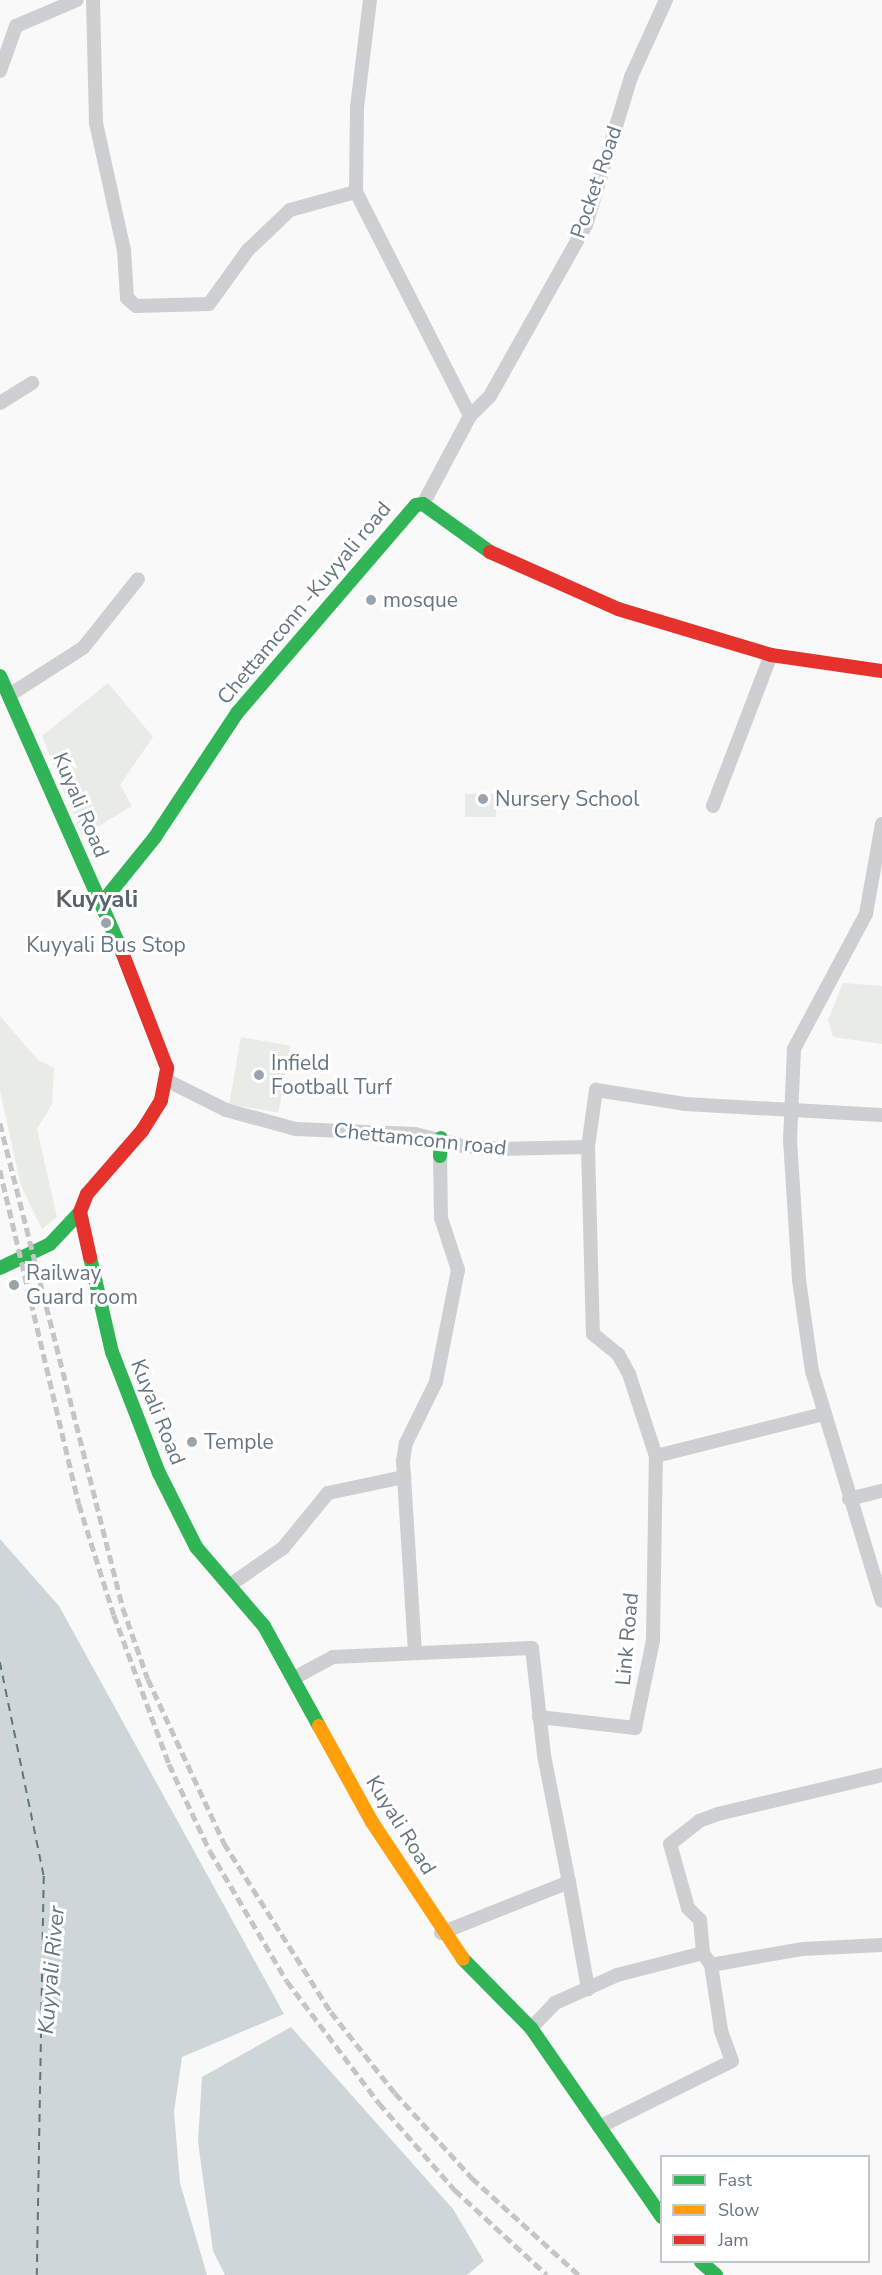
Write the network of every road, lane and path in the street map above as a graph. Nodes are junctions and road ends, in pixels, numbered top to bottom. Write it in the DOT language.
graph roads {
  1 [pos="77,0"];
  2 [pos="93,0"];
  3 [pos="370,0"];
  4 [pos="666,0"];
  5 [pos="42,7"];
  6 [pos="0,71"];
  7 [pos="356,192"];
  8 [pos="32,383"];
  9 [pos="0,403"];
  10 [pos="470,416"];
  11 [pos="423,504"];
  12 [pos="138,579"];
  13 [pos="771,655"];
  14 [pos="882,671"];
  15 [pos="0,676"];
  16 [pos="11,694"];
  17 [pos="713,806"];
  18 [pos="882,824"];
  19 [pos="101,904"];
  20 [pos="168,1082"];
  21 [pos="790,1107"];
  22 [pos="882,1115"];
  23 [pos="441,1138"];
  24 [pos="588,1147"];
  25 [pos="440,1156"];
  26 [pos="80,1212"];
  27 [pos="0,1268"];
  28 [pos="823,1414"];
  29 [pos="656,1456"];
  30 [pos="404,1477"];
  31 [pos="882,1491"];
  32 [pos="849,1499"];
  33 [pos="230,1585"];
  34 [pos="882,1601"];
  35 [pos="416,1652"];
  36 [pos="294,1678"];
  37 [pos="539,1717"];
  38 [pos="882,1775"];
  39 [pos="568,1882"];
  40 [pos="441,1933"];
  41 [pos="882,1945"];
  42 [pos="703,1953"];
  43 [pos="711,1965"];
  44 [pos="588,1989"];
  45 [pos="531,2028"];
  46 [pos="599,2127"];
  47 [pos="660,2214"];
  48 [pos="701,2263"];
  49 [pos="716,2275"];
  1 -- 5 [label="street"];
  2 -- 7 [label="street"];
  3 -- 7 [label="street"];
  4 -- 10 [label="street, Pocket Road"];
  5 -- 6 [label="street"];
  7 -- 10 [label="street"];
  8 -- 9 [label="street"];
  10 -- 11 [label="street, Pocket Road"];
  11 -- 13 [label="main road, Chettamconn -Kuyyali road"];
  11 -- 19 [label="main road, Chettamconn -Kuyyali road"];
  12 -- 16 [label="street"];
  13 -- 14 [label="main road, Chettamconn -Kuyyali road"];
  13 -- 17 [label="street"];
  15 -- 16 [label="main road, Kuyali Road"];
  16 -- 19 [label="main road, Kuyali Road"];
  18 -- 21 [label="street"];
  19 -- 20 [label="main road, Kuyali Road"];
  20 -- 23 [label="street, Chettamconn road"];
  20 -- 26 [label="main road"];
  21 -- 22 [label="street"];
  21 -- 24 [label="street"];
  21 -- 28 [label="street"];
  23 -- 24 [label="street, Chettamconn road"];
  23 -- 25 [label="main road"];
  24 -- 29 [label="street, Link Road"];
  25 -- 30 [label="street"];
  26 -- 27 [label="main road"];
  26 -- 33 [label="main road, Kuyali Road"];
  28 -- 29 [label="street"];
  28 -- 32 [label="street"];
  29 -- 37 [label="street, Link Road"];
  30 -- 33 [label="street"];
  30 -- 35 [label="street"];
  31 -- 32 [label="street"];
  32 -- 34 [label="street"];
  33 -- 36 [label="main road, Kuyali Road"];
  35 -- 36 [label="street"];
  35 -- 37 [label="street"];
  36 -- 40 [label="main road, Kuyali Road"];
  37 -- 39 [label="street"];
  38 -- 42 [label="street"];
  39 -- 40 [label="street"];
  39 -- 44 [label="street"];
  40 -- 45 [label="main road, Kuyali Road"];
  41 -- 43 [label="street"];
  42 -- 43 [label="street"];
  42 -- 44 [label="street"];
  43 -- 46 [label="street"];
  44 -- 45 [label="street"];
  45 -- 46 [label="main road, Kuyali Road"];
  46 -- 47 [label="main road, Kuyali Road"];
  48 -- 49 [label="main road"];
}
